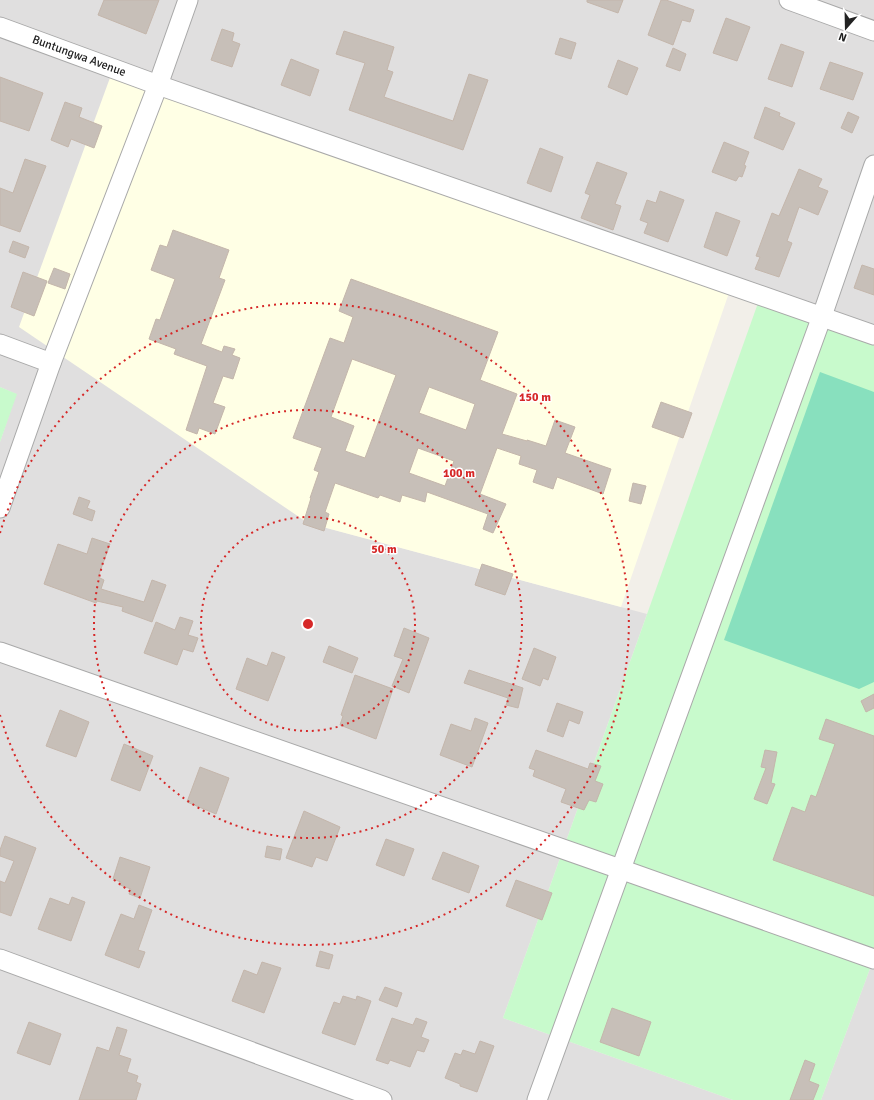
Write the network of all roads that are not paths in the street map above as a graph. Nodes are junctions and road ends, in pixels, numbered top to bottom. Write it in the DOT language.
graph roads {
  1 [pos="188,0"];
  2 [pos="788,0"];
  3 [pos="0,27"];
  4 [pos="874,32"];
  5 [pos="158,85"];
  6 [pos="874,165"];
  7 [pos="822,316"];
  8 [pos="874,335"];
  9 [pos="0,344"];
  10 [pos="51,363"];
  11 [pos="0,508"];
  12 [pos="0,652"];
  13 [pos="620,869"];
  14 [pos="0,959"];
  15 [pos="874,959"];
  16 [pos="382,1100"];
  17 [pos="537,1100"];
  1 -- 5 [label="street"];
  2 -- 4 [label="street"];
  3 -- 5 [label="street, Buntungwa Avenue"];
  5 -- 7 [label="street, Buntungwa Avenue"];
  5 -- 10 [label="street"];
  6 -- 7 [label="street"];
  7 -- 8 [label="street, Buntungwa Avenue"];
  7 -- 13 [label="street"];
  9 -- 10 [label="street"];
  10 -- 11 [label="street"];
  12 -- 13 [label="street"];
  13 -- 15 [label="street"];
  13 -- 17 [label="street"];
  14 -- 16 [label="street"];
}
